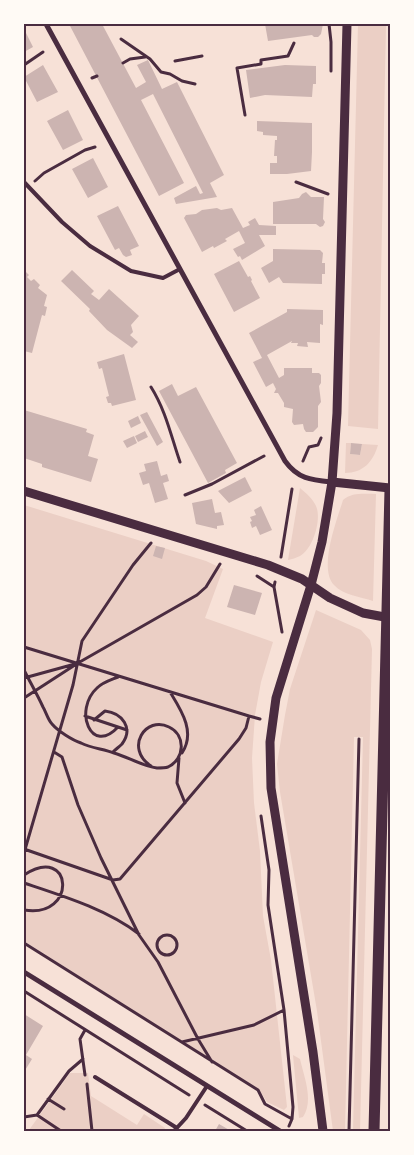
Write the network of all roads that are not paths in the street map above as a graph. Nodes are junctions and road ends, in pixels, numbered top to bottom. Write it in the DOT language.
graph roads {
  1 [pos="46,24"];
  2 [pos="347,24"];
  3 [pos="24,182"];
  4 [pos="180,269"];
  5 [pos="332,482"];
  6 [pos="390,489"];
  7 [pos="24,491"];
  8 [pos="311,585"];
  9 [pos="389,618"];
  10 [pos="24,972"];
  11 [pos="95,1077"];
  12 [pos="206,1086"];
  13 [pos="176,1130"];
  14 [pos="280,1131"];
  15 [pos="323,1131"];
  16 [pos="374,1131"];
  1 -- 4 [label="street"];
  2 -- 5 [label="street"];
  3 -- 4 [label="lane"];
  4 -- 5 [label="street"];
  5 -- 6 [label="street"];
  5 -- 8 [label="street"];
  6 -- 9 [label="main road"];
  7 -- 8 [label="street"];
  8 -- 9 [label="street"];
  8 -- 15 [label="street"];
  9 -- 16 [label="main road"];
  10 -- 12 [label="street"];
  11 -- 13 [label="lane"];
  12 -- 13 [label="lane"];
  12 -- 14 [label="street"];
}
